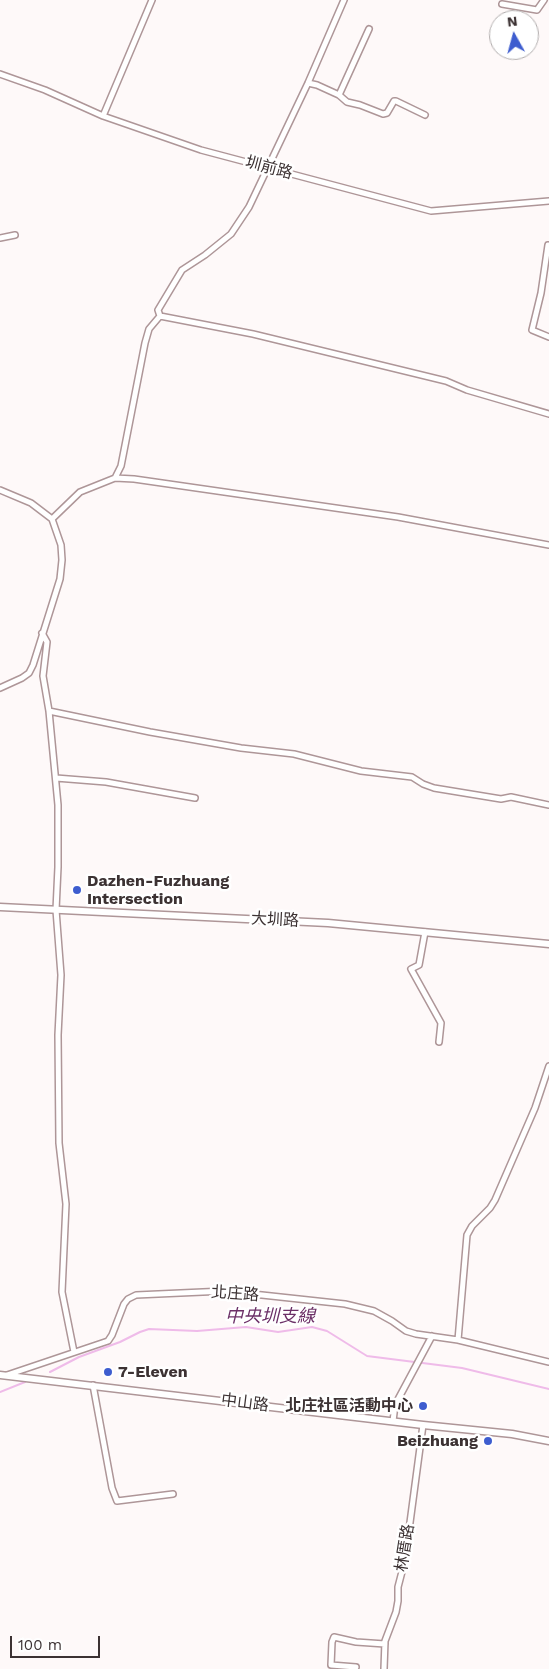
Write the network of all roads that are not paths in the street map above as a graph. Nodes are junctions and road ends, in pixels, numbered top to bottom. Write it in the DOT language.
graph roads {
  1 [pos="152,0"];
  2 [pos="344,0"];
  3 [pos="544,0"];
  4 [pos="502,4"];
  5 [pos="369,28"];
  6 [pos="0,74"];
  7 [pos="308,83"];
  8 [pos="339,95"];
  9 [pos="426,115"];
  10 [pos="103,116"];
  11 [pos="268,168"];
  12 [pos="549,201"];
  13 [pos="15,235"];
  14 [pos="0,238"];
  15 [pos="548,245"];
  16 [pos="160,316"];
  17 [pos="549,337"];
  18 [pos="549,414"];
  19 [pos="115,478"];
  20 [pos="0,490"];
  21 [pos="52,519"];
  22 [pos="549,545"];
  23 [pos="42,634"];
  24 [pos="0,688"];
  25 [pos="49,711"];
  26 [pos="56,778"];
  27 [pos="195,798"];
  28 [pos="549,805"];
  29 [pos="0,907"];
  30 [pos="56,910"];
  31 [pos="425,932"];
  32 [pos="549,944"];
  33 [pos="439,1042"];
  34 [pos="549,1066"];
  35 [pos="432,1336"];
  36 [pos="458,1340"];
  37 [pos="74,1352"];
  38 [pos="549,1362"];
  39 [pos="2,1376"];
  40 [pos="93,1385"];
  41 [pos="393,1421"];
  42 [pos="423,1425"];
  43 [pos="549,1442"];
  44 [pos="173,1494"];
  45 [pos="385,1644"];
  46 [pos="356,1667"];
  47 [pos="384,1669"];
  1 -- 10 [label="street"];
  2 -- 7 [label="street"];
  3 -- 4 [label="street"];
  5 -- 8 [label="street"];
  6 -- 10 [label="street, 圳前路"];
  7 -- 8 [label="street"];
  7 -- 11 [label="street"];
  8 -- 9 [label="street"];
  10 -- 11 [label="street, 圳前路"];
  11 -- 12 [label="street, 圳前路"];
  11 -- 16 [label="street"];
  13 -- 14 [label="street"];
  15 -- 17 [label="street"];
  16 -- 18 [label="street"];
  16 -- 19 [label="street"];
  19 -- 21 [label="street"];
  19 -- 22 [label="street"];
  20 -- 21 [label="street"];
  21 -- 23 [label="street"];
  23 -- 24 [label="street"];
  23 -- 25 [label="street"];
  25 -- 26 [label="street"];
  25 -- 28 [label="street"];
  26 -- 27 [label="street"];
  26 -- 30 [label="street"];
  29 -- 30 [label="street, 大圳路"];
  30 -- 31 [label="street, 大圳路"];
  30 -- 37 [label="street"];
  31 -- 32 [label="street, 大圳路"];
  31 -- 33 [label="street"];
  34 -- 36 [label="street"];
  35 -- 36 [label="street, 北庄路"];
  35 -- 37 [label="street, 北庄路"];
  35 -- 41 [label="street"];
  36 -- 38 [label="street, 北庄路"];
  37 -- 39 [label="street, 北庄路"];
  39 -- 40 [label="street, 中山路"];
  40 -- 41 [label="street, 中山路"];
  40 -- 44 [label="street"];
  41 -- 42 [label="street, 中山路"];
  42 -- 43 [label="street, 中山路"];
  42 -- 45 [label="street, 林厝路"];
  45 -- 46 [label="street"];
  45 -- 47 [label="street, 林厝路"];
}
